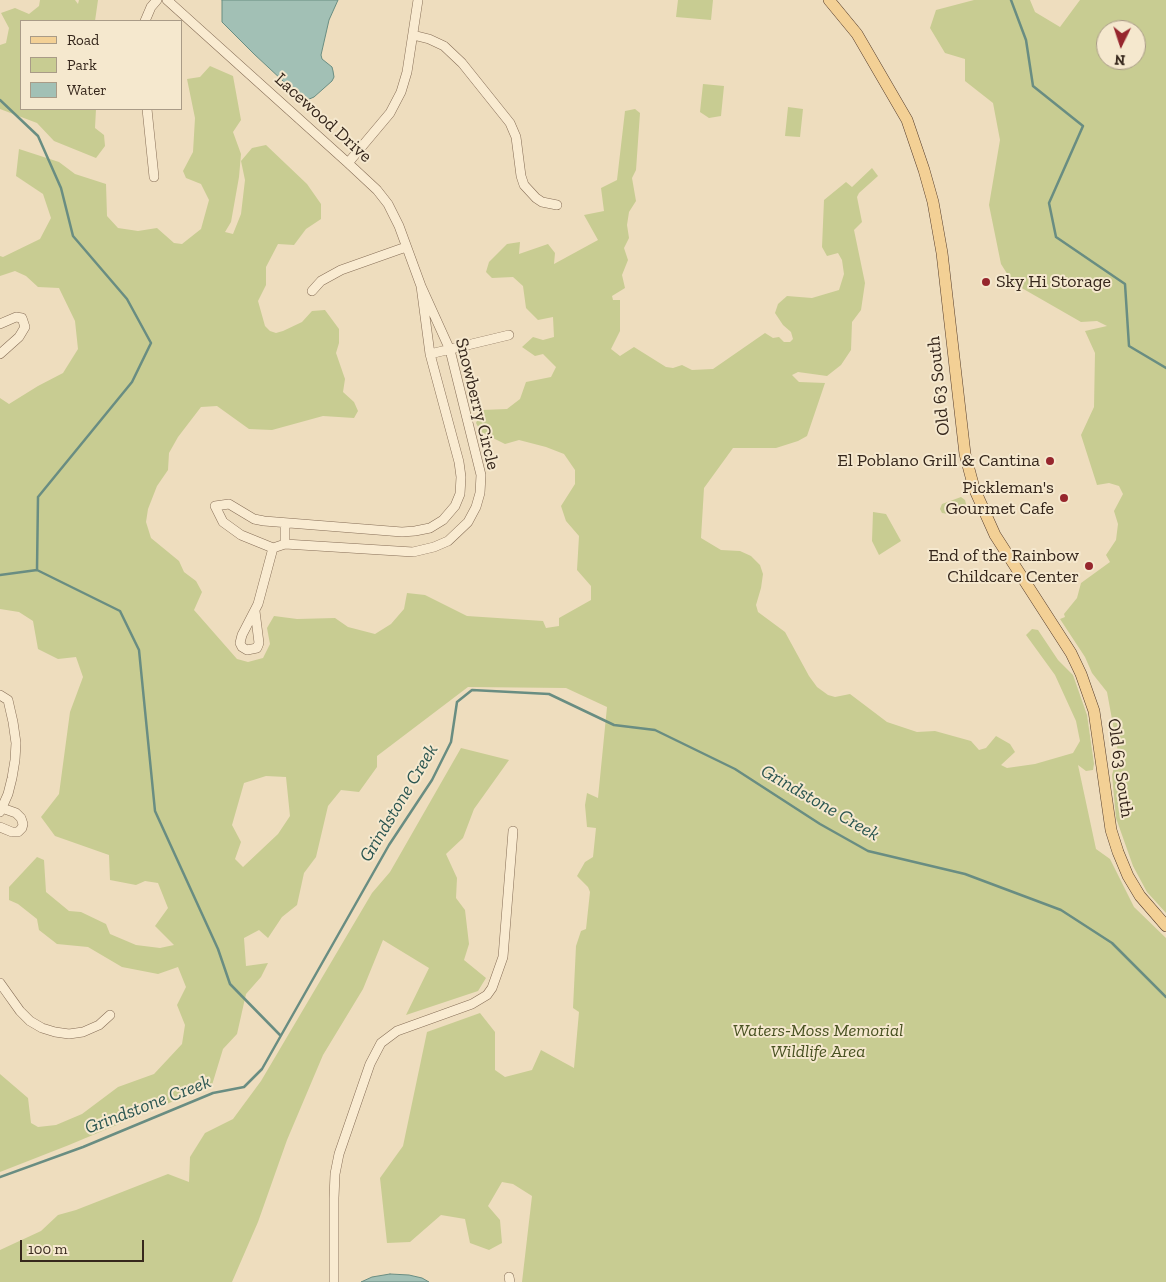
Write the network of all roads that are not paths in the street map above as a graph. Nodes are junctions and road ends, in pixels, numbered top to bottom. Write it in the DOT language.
graph roads {
  1 [pos="156,0"];
  2 [pos="168,0"];
  3 [pos="418,0"];
  4 [pos="829,0"];
  5 [pos="145,20"];
  6 [pos="413,35"];
  7 [pos="147,110"];
  8 [pos="348,163"];
  9 [pos="154,177"];
  10 [pos="557,205"];
  11 [pos="406,247"];
  12 [pos="421,286"];
  13 [pos="312,291"];
  14 [pos="0,324"];
  15 [pos="509,335"];
  16 [pos="450,350"];
  17 [pos="0,354"];
  18 [pos="430,354"];
  19 [pos="285,523"];
  20 [pos="285,544"];
  21 [pos="272,548"];
  22 [pos="255,611"];
  23 [pos="0,694"];
  24 [pos="1,810"];
  25 [pos="0,827"];
  26 [pos="513,831"];
  27 [pos="1166,926"];
  28 [pos="0,982"];
  29 [pos="110,1015"];
  30 [pos="334,1282"];
  1 -- 5 [label="street"];
  2 -- 8 [label="street, Lacewood Drive"];
  3 -- 6 [label="street"];
  4 -- 27 [label="main road, Old 63 South"];
  6 -- 8 [label="street"];
  6 -- 10 [label="street"];
  7 -- 9 [label="street"];
  8 -- 11 [label="street, Lacewood Drive"];
  11 -- 12 [label="street, Lacewood Drive"];
  11 -- 13 [label="street"];
  12 -- 16 [label="street, Snowberry Circle"];
  12 -- 18 [label="street, Snowberry Circle"];
  14 -- 17 [label="street"];
  15 -- 16 [label="street"];
  16 -- 18 [label="street"];
  16 -- 20 [label="street, Snowberry Circle"];
  18 -- 19 [label="street, Snowberry Circle"];
  19 -- 20 [label="street"];
  19 -- 21 [label="street, Snowberry Circle"];
  20 -- 21 [label="street, Snowberry Circle"];
  21 -- 22 [label="street"];
  23 -- 24 [label="street"];
  24 -- 25 [label="street"];
  26 -- 30 [label="street"];
  28 -- 29 [label="street"];
}
